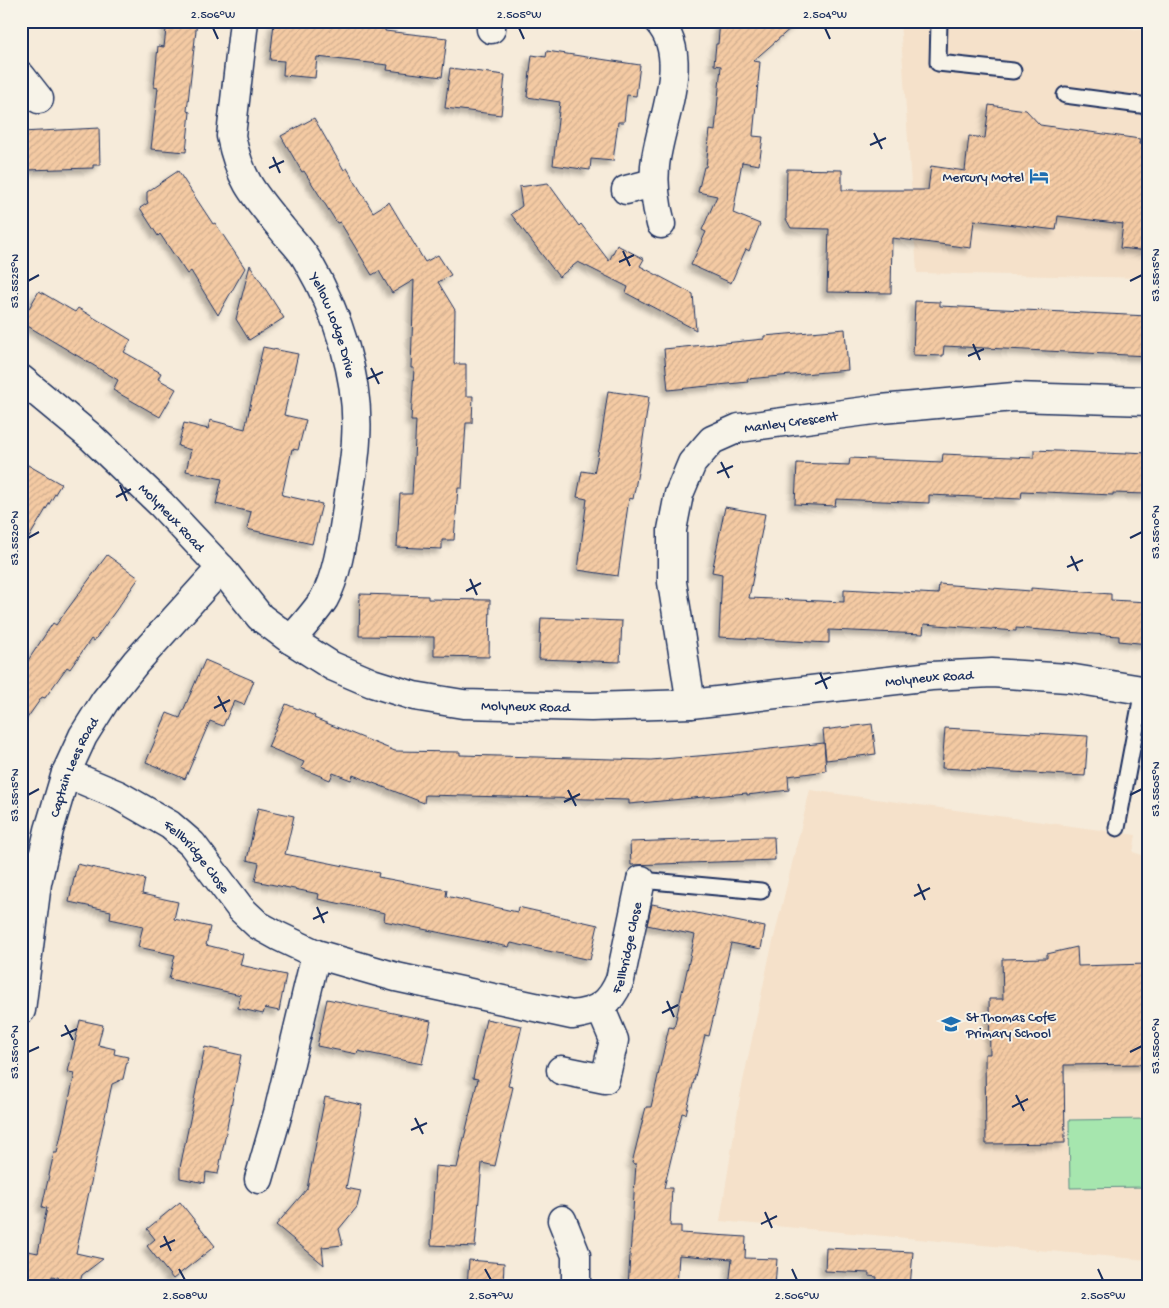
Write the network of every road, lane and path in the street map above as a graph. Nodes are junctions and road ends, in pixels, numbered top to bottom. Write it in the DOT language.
graph roads {
  1 [pos="244,21"];
  2 [pos="658,21"];
  3 [pos="940,21"];
  4 [pos="1013,71"];
  5 [pos="21,76"];
  6 [pos="1065,96"];
  7 [pos="39,99"];
  8 [pos="1148,106"];
  9 [pos="654,183"];
  10 [pos="626,190"];
  11 [pos="661,224"];
  12 [pos="21,379"];
  13 [pos="1148,401"];
  14 [pos="221,568"];
  15 [pos="291,640"];
  16 [pos="1145,690"];
  17 [pos="691,704"];
  18 [pos="66,773"];
  19 [pos="1117,828"];
  20 [pos="641,880"];
  21 [pos="761,891"];
  22 [pos="316,954"];
  23 [pos="600,1008"];
  24 [pos="21,1010"];
  25 [pos="561,1070"];
  26 [pos="259,1179"];
  27 [pos="562,1220"];
  28 [pos="576,1287"];
  1 -- 15 [label="street, Yellow Lodge Drive"];
  2 -- 9 [label="street"];
  3 -- 4 [label="lane"];
  5 -- 7 [label="street"];
  6 -- 8 [label="lane"];
  9 -- 10 [label="street"];
  9 -- 11 [label="street"];
  12 -- 14 [label="street, Molyneux Road"];
  13 -- 17 [label="street, Manley Crescent"];
  14 -- 15 [label="street, Molyneux Road"];
  14 -- 18 [label="street, Captain Lees Road"];
  15 -- 17 [label="street, Molyneux Road"];
  16 -- 17 [label="street, Molyneux Road"];
  16 -- 19 [label="lane"];
  18 -- 22 [label="street, Fellbridge Close"];
  18 -- 24 [label="street, Captain Lees Road"];
  20 -- 21 [label="lane"];
  20 -- 23 [label="street, Fellbridge Close"];
  22 -- 23 [label="street, Fellbridge Close"];
  22 -- 26 [label="street"];
  23 -- 25 [label="street, Fellbridge Close"];
  27 -- 28 [label="street"];
}
